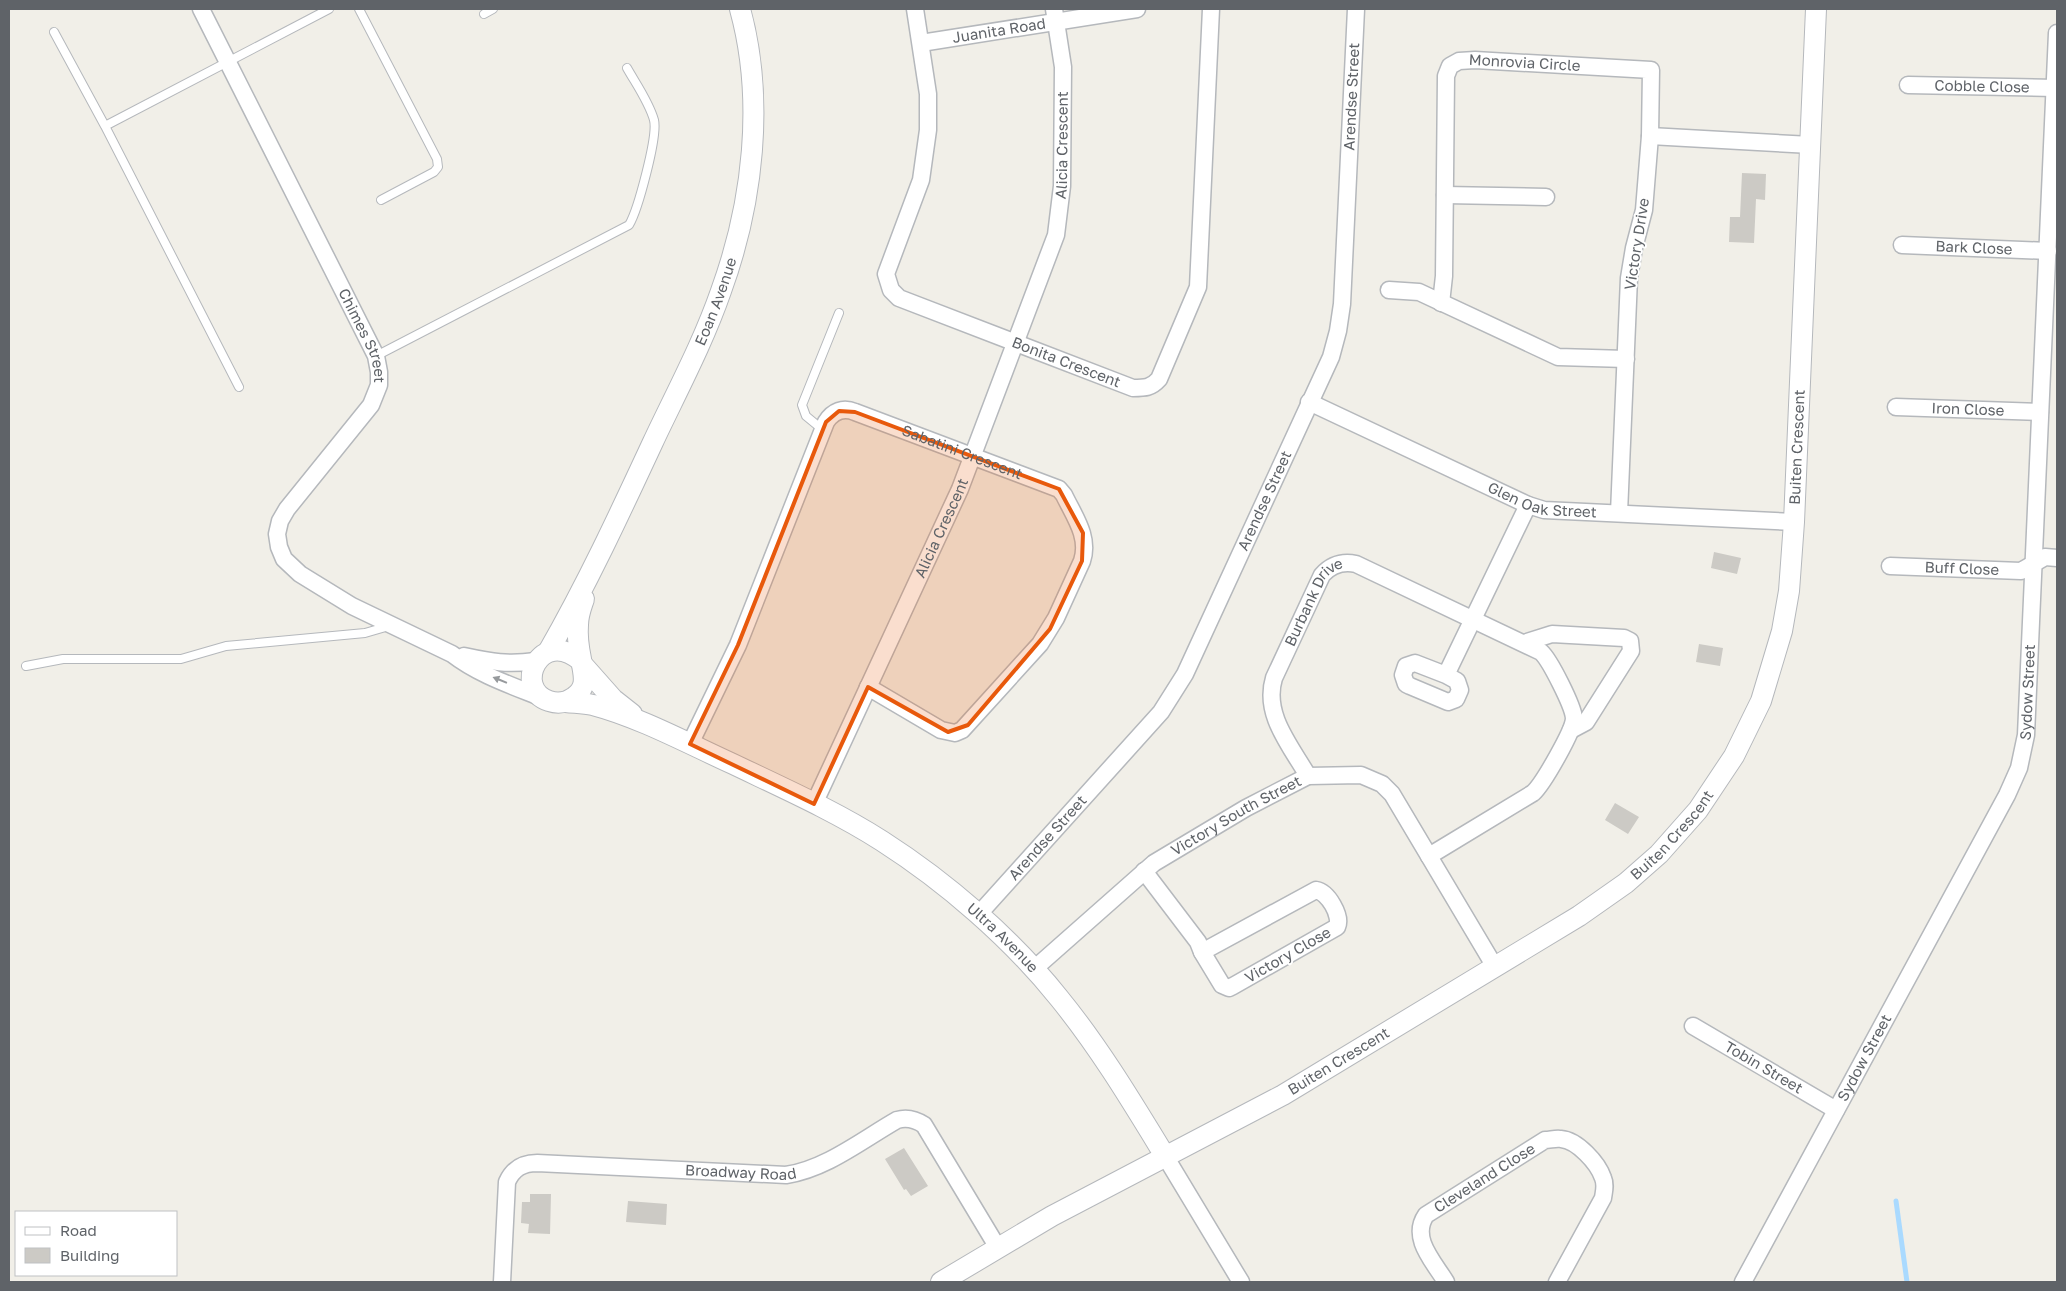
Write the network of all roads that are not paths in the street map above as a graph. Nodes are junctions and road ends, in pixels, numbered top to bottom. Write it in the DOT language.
graph roads {
  1 [pos="200,9"];
  2 [pos="329,9"];
  3 [pos="359,9"];
  4 [pos="493,9"];
  5 [pos="740,9"];
  6 [pos="916,9"];
  7 [pos="1137,9"];
  8 [pos="1210,9"];
  9 [pos="1356,9"];
  10 [pos="1816,9"];
  11 [pos="484,14"];
  12 [pos="1055,15"];
  13 [pos="54,32"];
  14 [pos="2057,33"];
  15 [pos="921,43"];
  16 [pos="228,63"];
  17 [pos="627,68"];
  18 [pos="1908,85"];
  19 [pos="2055,88"];
  20 [pos="105,126"];
  21 [pos="1650,136"];
  22 [pos="1811,146"];
  23 [pos="1445,194"];
  24 [pos="1546,198"];
  25 [pos="381,200"];
  26 [pos="1902,245"];
  27 [pos="2048,251"];
  28 [pos="1389,290"];
  29 [pos="1441,302"];
  30 [pos="839,313"];
  31 [pos="1016,343"];
  32 [pos="376,356"];
  33 [pos="1626,359"];
  34 [pos="239,387"];
  35 [pos="1309,402"];
  36 [pos="1896,407"];
  37 [pos="2040,412"];
  38 [pos="824,430"];
  39 [pos="974,456"];
  40 [pos="1528,505"];
  41 [pos="1619,514"];
  42 [pos="1794,522"];
  43 [pos="2057,558"];
  44 [pos="2034,564"];
  45 [pos="1890,566"];
  46 [pos="591,574"];
  47 [pos="1473,619"];
  48 [pos="390,626"];
  49 [pos="1524,644"];
  50 [pos="452,654"];
  51 [pos="542,656"];
  52 [pos="582,663"];
  53 [pos="26,666"];
  54 [pos="1446,675"];
  55 [pos="868,687"];
  56 [pos="545,699"];
  57 [pos="566,702"];
  58 [pos="645,724"];
  59 [pos="1571,730"];
  60 [pos="690,744"];
  61 [pos="1308,776"];
  62 [pos="814,804"];
  63 [pos="1429,856"];
  64 [pos="1144,871"];
  65 [pos="978,915"];
  66 [pos="1202,952"];
  67 [pos="1495,967"];
  68 [pos="1034,969"];
  69 [pos="1693,1026"];
  70 [pos="1836,1110"];
  71 [pos="1165,1156"];
  72 [pos="998,1248"];
  73 [pos="502,1282"];
  74 [pos="941,1282"];
  75 [pos="1241,1282"];
  76 [pos="1446,1282"];
  77 [pos="1557,1282"];
  78 [pos="1743,1282"];
  1 -- 16 [label="street, Chimes Street"];
  2 -- 16 [label="lane"];
  3 -- 25 [label="lane"];
  4 -- 11 [label="lane"];
  5 -- 46 [label="street, Eoan Avenue"];
  6 -- 15 [label="street, Bonita Crescent"];
  7 -- 12 [label="street, Juanita Road"];
  8 -- 31 [label="street, Bonita Crescent"];
  9 -- 35 [label="street, Arendse Street"];
  10 -- 22 [label="street, Buiten Crescent"];
  12 -- 15 [label="street, Juanita Road"];
  12 -- 31 [label="street, Alicia Crescent"];
  13 -- 20 [label="lane"];
  14 -- 19 [label="street, Sydow Street"];
  15 -- 31 [label="street, Bonita Crescent"];
  16 -- 20 [label="lane"];
  16 -- 32 [label="street, Chimes Street"];
  17 -- 32 [label="lane"];
  18 -- 19 [label="street, Cobble Close"];
  19 -- 27 [label="street, Sydow Street"];
  20 -- 34 [label="lane"];
  21 -- 22 [label="street"];
  21 -- 23 [label="street, Monrovia Circle"];
  21 -- 33 [label="street, Victory Drive"];
  22 -- 42 [label="street, Buiten Crescent"];
  23 -- 24 [label="street"];
  23 -- 29 [label="street, Monrovia Circle"];
  26 -- 27 [label="street, Bark Close"];
  27 -- 37 [label="street, Sydow Street"];
  28 -- 29 [label="street"];
  29 -- 33 [label="street"];
  30 -- 38 [label="lane"];
  31 -- 39 [label="street, Alicia Crescent"];
  32 -- 48 [label="street, Chimes Street"];
  33 -- 41 [label="street, Victory Drive"];
  35 -- 40 [label="street, Glen Oak Street"];
  35 -- 65 [label="street, Arendse Street"];
  36 -- 37 [label="street, Iron Close"];
  37 -- 44 [label="street, Sydow Street"];
  38 -- 39 [label="street, Sabatini Crescent"];
  38 -- 60 [label="street, Sabatini Crescent"];
  39 -- 55 [label="street, Alicia Crescent"];
  39 -- 55 [label="street, Sabatini Crescent"];
  40 -- 41 [label="street, Glen Oak Street"];
  40 -- 47 [label="street"];
  41 -- 42 [label="street, Glen Oak Street"];
  42 -- 67 [label="street, Buiten Crescent"];
  43 -- 44 [label="street, Buff Close"];
  44 -- 45 [label="street, Buff Close"];
  44 -- 70 [label="street, Sydow Street"];
  46 -- 51 [label="street, Eoan Avenue"];
  46 -- 52 [label="street, Eoan Avenue"];
  47 -- 49 [label="street, Burbank Drive"];
  47 -- 54 [label="street"];
  47 -- 61 [label="street, Burbank Drive"];
  48 -- 50 [label="street, Chimes Street"];
  48 -- 53 [label="lane"];
  49 -- 59 [label="street, Burbank Drive"];
  49 -- 59 [label="street"];
  50 -- 51 [label="street, Chimes Street"];
  56 -- 50 [label="street, Chimes Street, one-way"];
  51 -- 52 [label="street"];
  51 -- 56 [label="street"];
  52 -- 57 [label="street"];
  52 -- 58 [label="street, Ultra Avenue"];
  55 -- 62 [label="street, Alicia Crescent"];
  56 -- 57 [label="street"];
  57 -- 58 [label="street, Ultra Avenue"];
  58 -- 60 [label="street, Ultra Avenue"];
  59 -- 63 [label="street"];
  60 -- 62 [label="street, Ultra Avenue"];
  61 -- 63 [label="street, Victory South Street"];
  61 -- 64 [label="street, Victory South Street"];
  62 -- 65 [label="street, Ultra Avenue"];
  63 -- 67 [label="street, Victory South Street"];
  64 -- 66 [label="street, Victory Close"];
  64 -- 68 [label="street, Victory South Street"];
  65 -- 68 [label="street, Ultra Avenue"];
  66 -- 66 [label="street, Victory Close"];
  67 -- 71 [label="street, Buiten Crescent"];
  68 -- 71 [label="street, Ultra Avenue"];
  69 -- 70 [label="street, Tobin Street"];
  70 -- 78 [label="street, Sydow Street"];
  71 -- 72 [label="street, Buiten Crescent"];
  71 -- 75 [label="street, Ultra Avenue"];
  72 -- 73 [label="street, Broadway Road"];
  72 -- 74 [label="street, Buiten Crescent"];
  76 -- 77 [label="street, Cleveland Close"];
}
